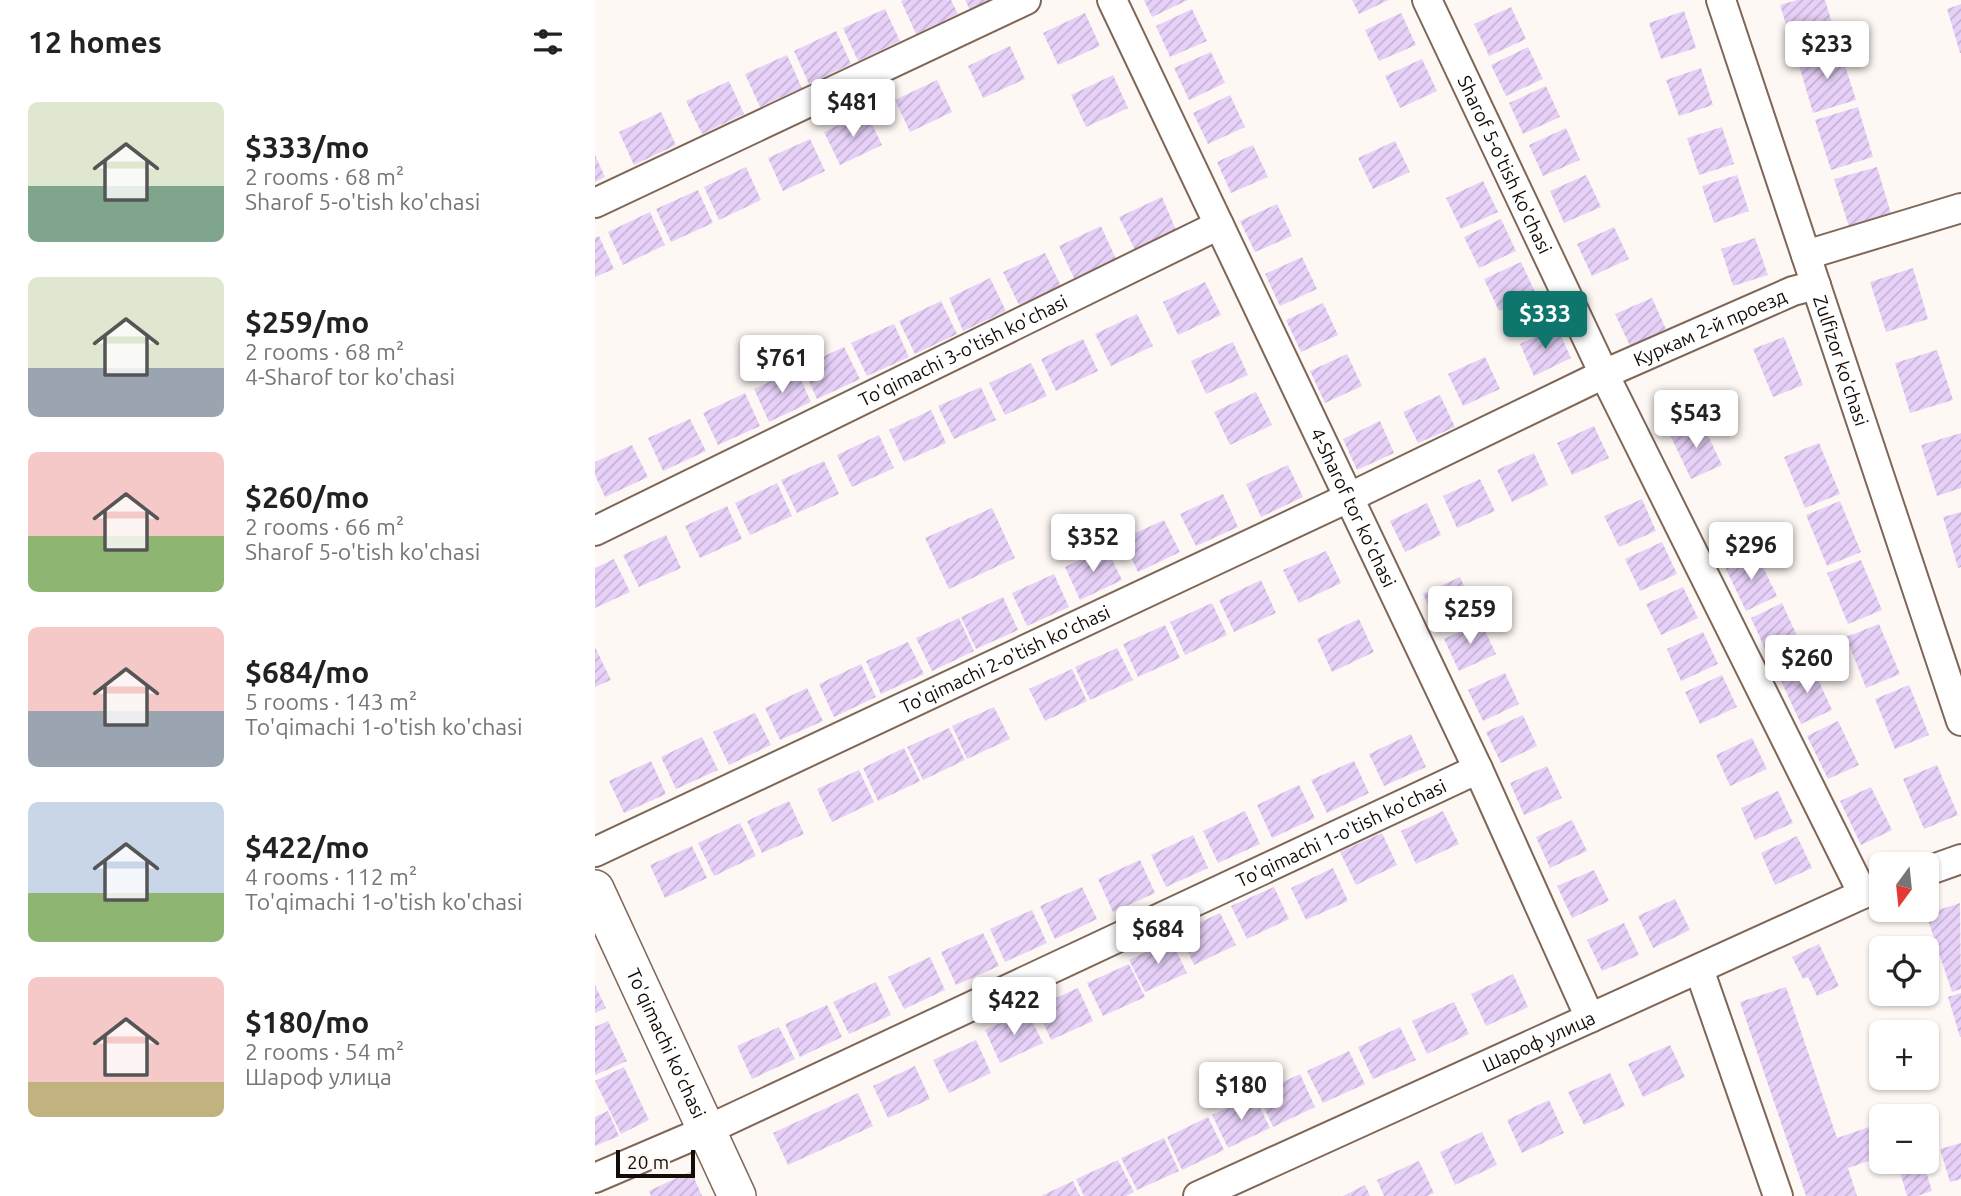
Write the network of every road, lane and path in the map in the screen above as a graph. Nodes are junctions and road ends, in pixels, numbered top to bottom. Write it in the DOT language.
graph roads {
  1 [pos="1026,0"];
  2 [pos="1112,0"];
  3 [pos="1427,0"];
  4 [pos="1721,0"];
  5 [pos="595,203"];
  6 [pos="1961,208"];
  7 [pos="1219,225"];
  8 [pos="1806,255"];
  9 [pos="1816,285"];
  10 [pos="1604,374"];
  11 [pos="1350,497"];
  12 [pos="595,531"];
  13 [pos="1961,721"];
  14 [pos="1478,769"];
  15 [pos="595,852"];
  16 [pos="1961,859"];
  17 [pos="1939,867"];
  18 [pos="1869,885"];
  19 [pos="595,889"];
  20 [pos="1869,892"];
  21 [pos="1699,969"];
  22 [pos="1590,1018"];
  23 [pos="707,1129"];
  24 [pos="595,1178"];
  25 [pos="737,1196"];
  26 [pos="1198,1196"];
  27 [pos="1778,1196"];
  1 -- 5 [label="street"];
  2 -- 7 [label="street, 4-Sharof tor ko'chasi"];
  3 -- 10 [label="street, Sharof 5-o'tish ko'chasi"];
  4 -- 8 [label="street, Zulfizor ko'chasi"];
  6 -- 8 [label="street"];
  7 -- 11 [label="street, 4-Sharof tor ko'chasi"];
  7 -- 12 [label="street, To'qimachi 3-o'tish ko'chasi"];
  8 -- 9 [label="street, Zulfizor ko'chasi"];
  9 -- 10 [label="street, Куркам 2-й проезд"];
  9 -- 13 [label="street, Zulfizor ko'chasi"];
  10 -- 11 [label="street, To'qimachi 2-o'tish ko'chasi"];
  10 -- 18 [label="street, Sharof 5-o'tish ko'chasi"];
  11 -- 14 [label="street, 4-Sharof tor ko'chasi"];
  11 -- 15 [label="street, To'qimachi 2-o'tish ko'chasi"];
  14 -- 22 [label="street, 4-Sharof tor ko'chasi"];
  14 -- 23 [label="street, To'qimachi 1-o'tish ko'chasi"];
  16 -- 17 [label="street"];
  19 -- 23 [label="main road, To'qimachi ko'chasi"];
  20 -- 21 [label="street, Шароф улица"];
  21 -- 22 [label="street, Шароф улица"];
  21 -- 27 [label="street"];
  22 -- 26 [label="street, Шароф улица"];
  23 -- 24 [label="street, To'qimachi 1-o'tish ko'chasi"];
  23 -- 25 [label="main road, To'qimachi ko'chasi"];
}
